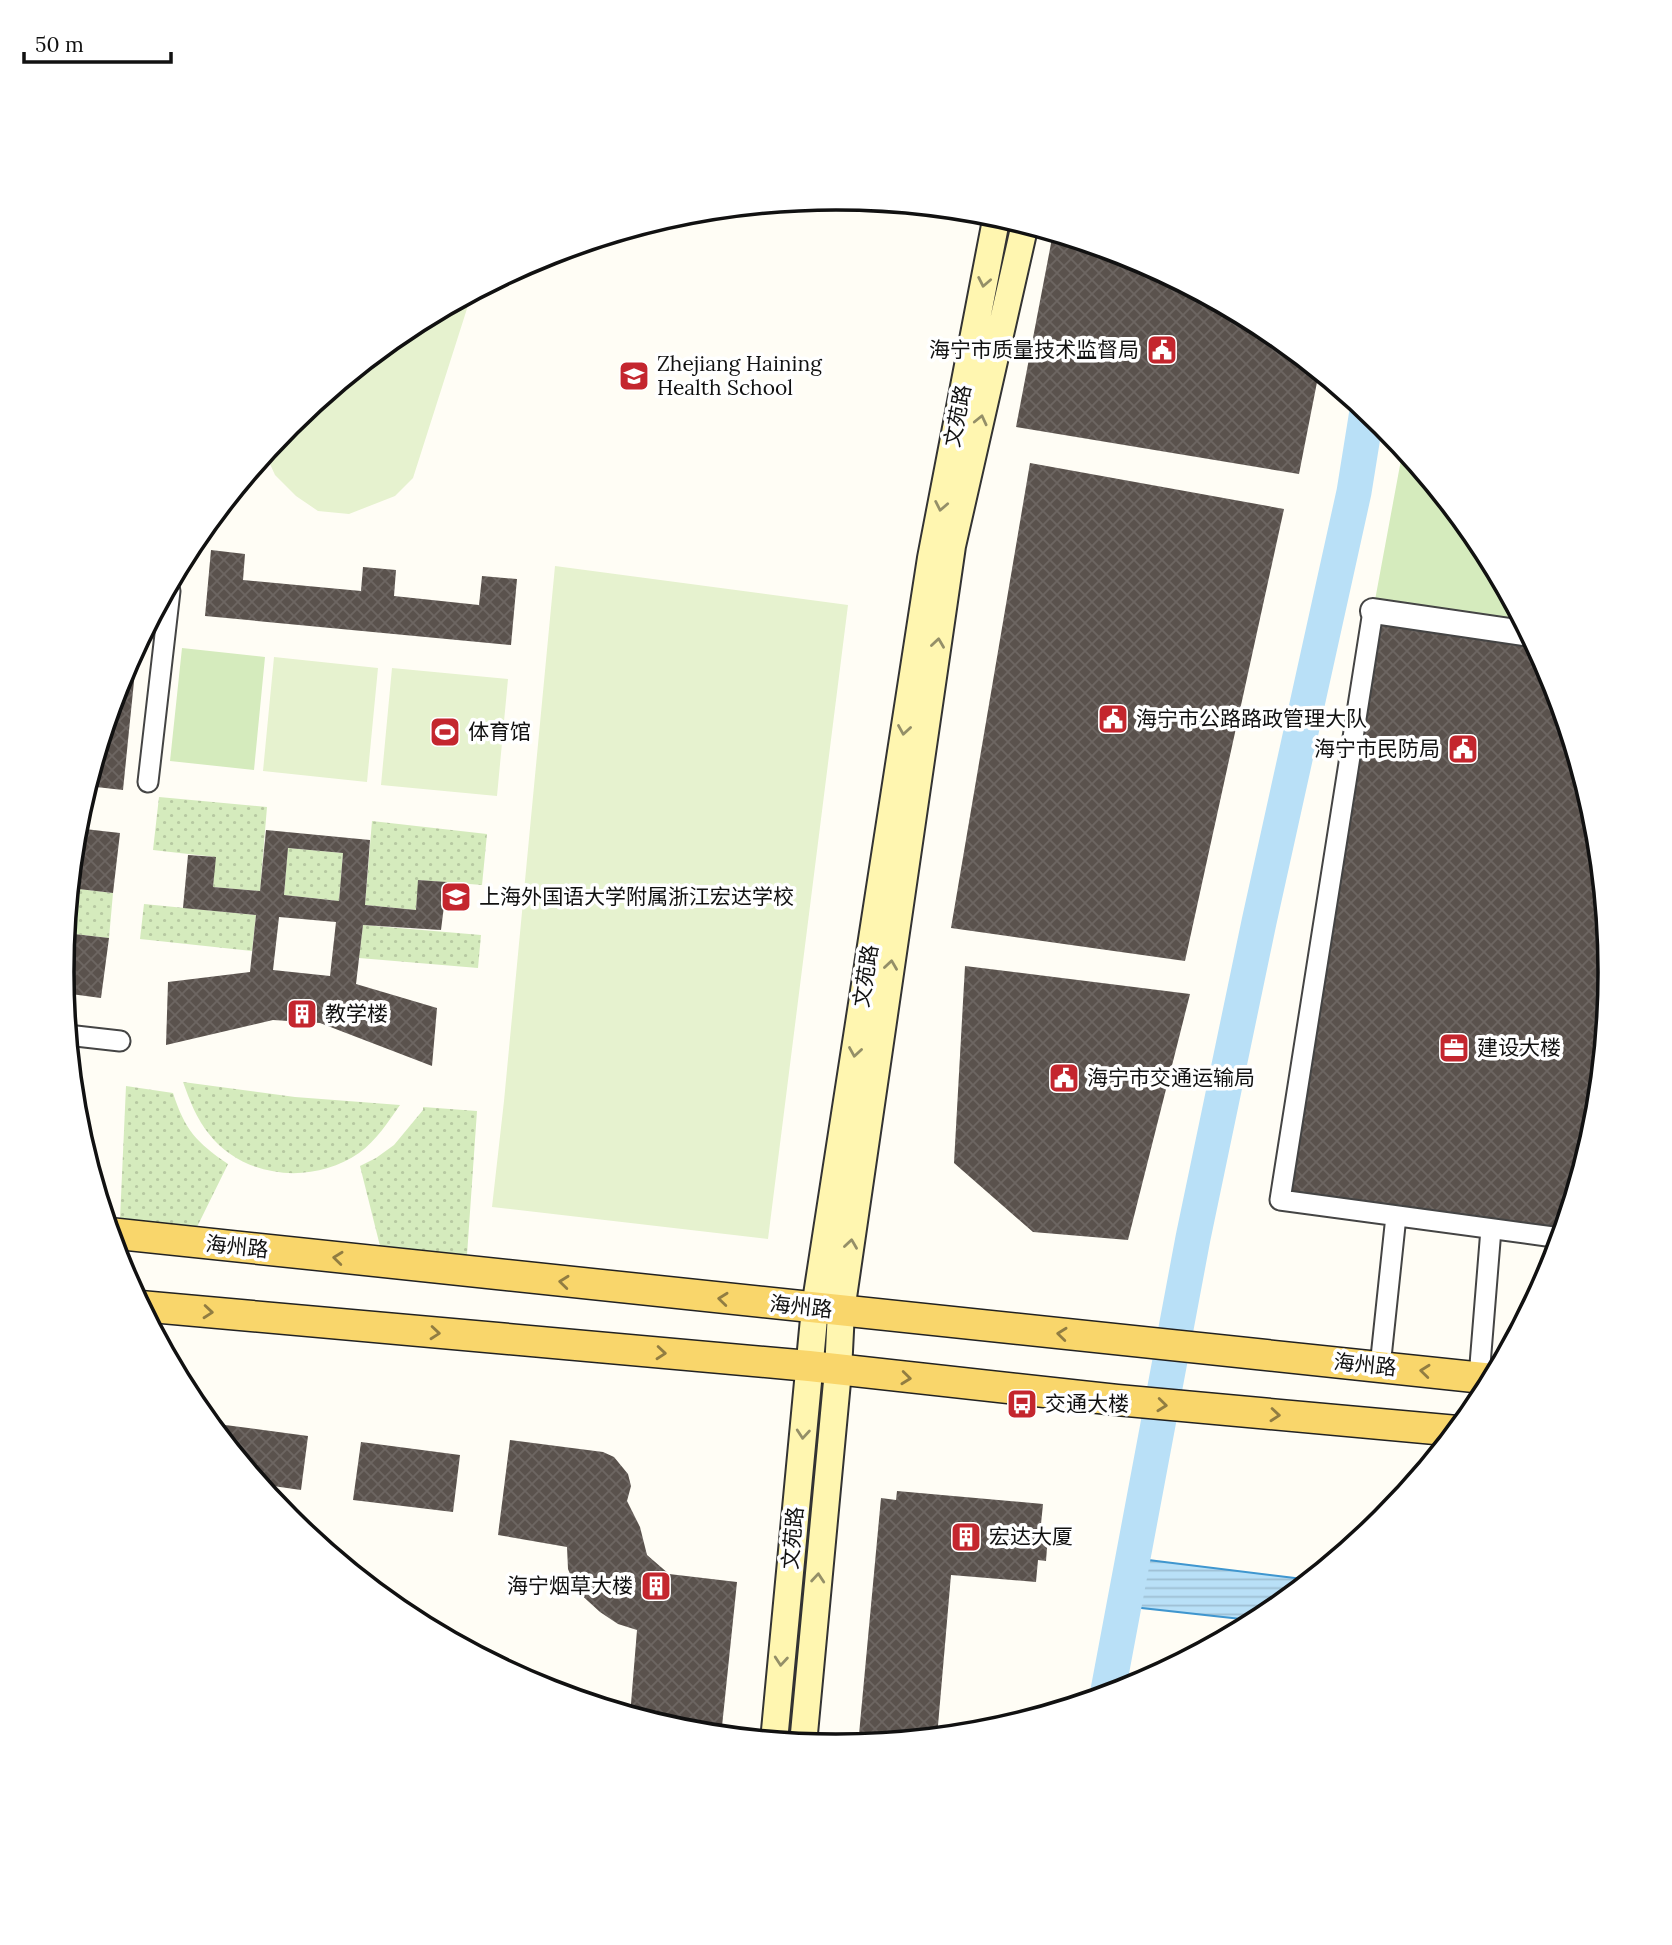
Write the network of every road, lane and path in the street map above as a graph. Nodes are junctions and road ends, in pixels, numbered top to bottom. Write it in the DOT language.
graph roads {
  1 [pos="995,227"];
  2 [pos="1023,234"];
  3 [pos="168,605"];
  4 [pos="1373,611"];
  5 [pos="1519,633"];
  6 [pos="148,782"];
  7 [pos="76,1036"];
  8 [pos="120,1041"];
  9 [pos="1396,1216"];
  10 [pos="1491,1229"];
  11 [pos="120,1234"];
  12 [pos="1551,1237"];
  13 [pos="151,1307"];
  14 [pos="828,1310"];
  15 [pos="1380,1367"];
  16 [pos="824,1368"];
  17 [pos="1486,1370"];
  18 [pos="1481,1378"];
  19 [pos="1446,1430"];
  20 [pos="775,1732"];
  21 [pos="804,1734"];
  1 -- 14 [label="main road, 文苑路, one-way"];
  14 -- 2 [label="main road, 文苑路, one-way"];
  3 -- 6 [label="street"];
  4 -- 5 [label="street"];
  4 -- 9 [label="street"];
  7 -- 8 [label="street"];
  9 -- 10 [label="street"];
  9 -- 15 [label="street"];
  10 -- 12 [label="street"];
  10 -- 17 [label="street"];
  14 -- 11 [label="main road, 海州路, one-way"];
  13 -- 16 [label="main road, one-way"];
  15 -- 14 [label="main road, 海州路, one-way"];
  14 -- 16 [label="main road, 文苑路"];
  18 -- 15 [label="main road, 海州路, one-way"];
  16 -- 19 [label="main road, one-way"];
  16 -- 20 [label="main road, 文苑路, one-way"];
  21 -- 16 [label="main road, 文苑路, one-way"];
}
